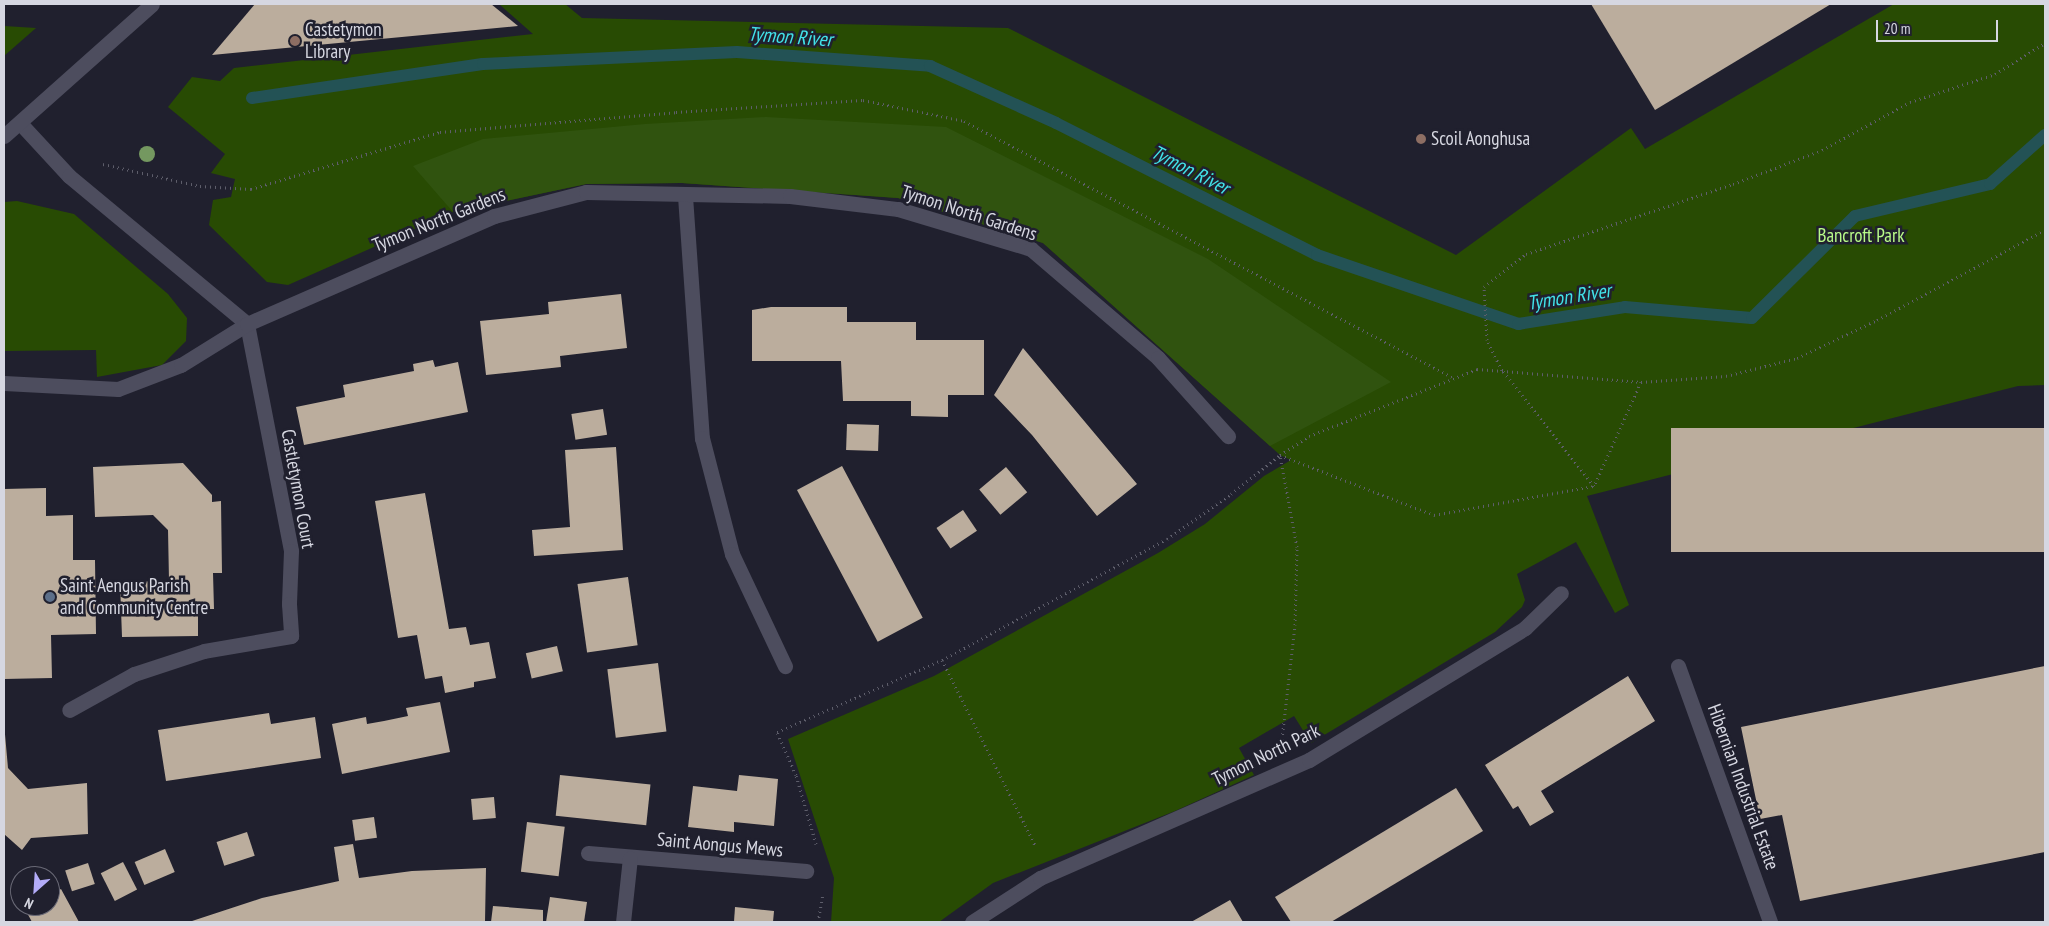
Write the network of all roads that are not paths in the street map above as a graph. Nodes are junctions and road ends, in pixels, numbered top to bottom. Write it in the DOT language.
graph roads {
  1 [pos="152,4"];
  2 [pos="20,123"];
  3 [pos="4,136"];
  4 [pos="685,196"];
  5 [pos="247,324"];
  6 [pos="4,383"];
  7 [pos="1228,436"];
  8 [pos="1560,594"];
  9 [pos="786,666"];
  10 [pos="1678,666"];
  11 [pos="69,710"];
  12 [pos="588,853"];
  13 [pos="630,858"];
  14 [pos="806,872"];
  15 [pos="624,922"];
  16 [pos="972,922"];
  17 [pos="1770,922"];
  1 -- 2 [label="street"];
  2 -- 3 [label="street"];
  2 -- 5 [label="street"];
  4 -- 5 [label="street, Tymon North Gardens"];
  4 -- 7 [label="street, Tymon North Gardens"];
  4 -- 9 [label="street"];
  5 -- 6 [label="street, Tymon North Gardens"];
  5 -- 11 [label="street, Castletymon Court"];
  8 -- 16 [label="street, Tymon North Park"];
  10 -- 17 [label="street, Hibernian Industrial Estate"];
  12 -- 13 [label="street, Saint Aongus Mews"];
  13 -- 14 [label="street, Saint Aongus Mews"];
  13 -- 15 [label="street, Saint Aongus Mews"];
}
